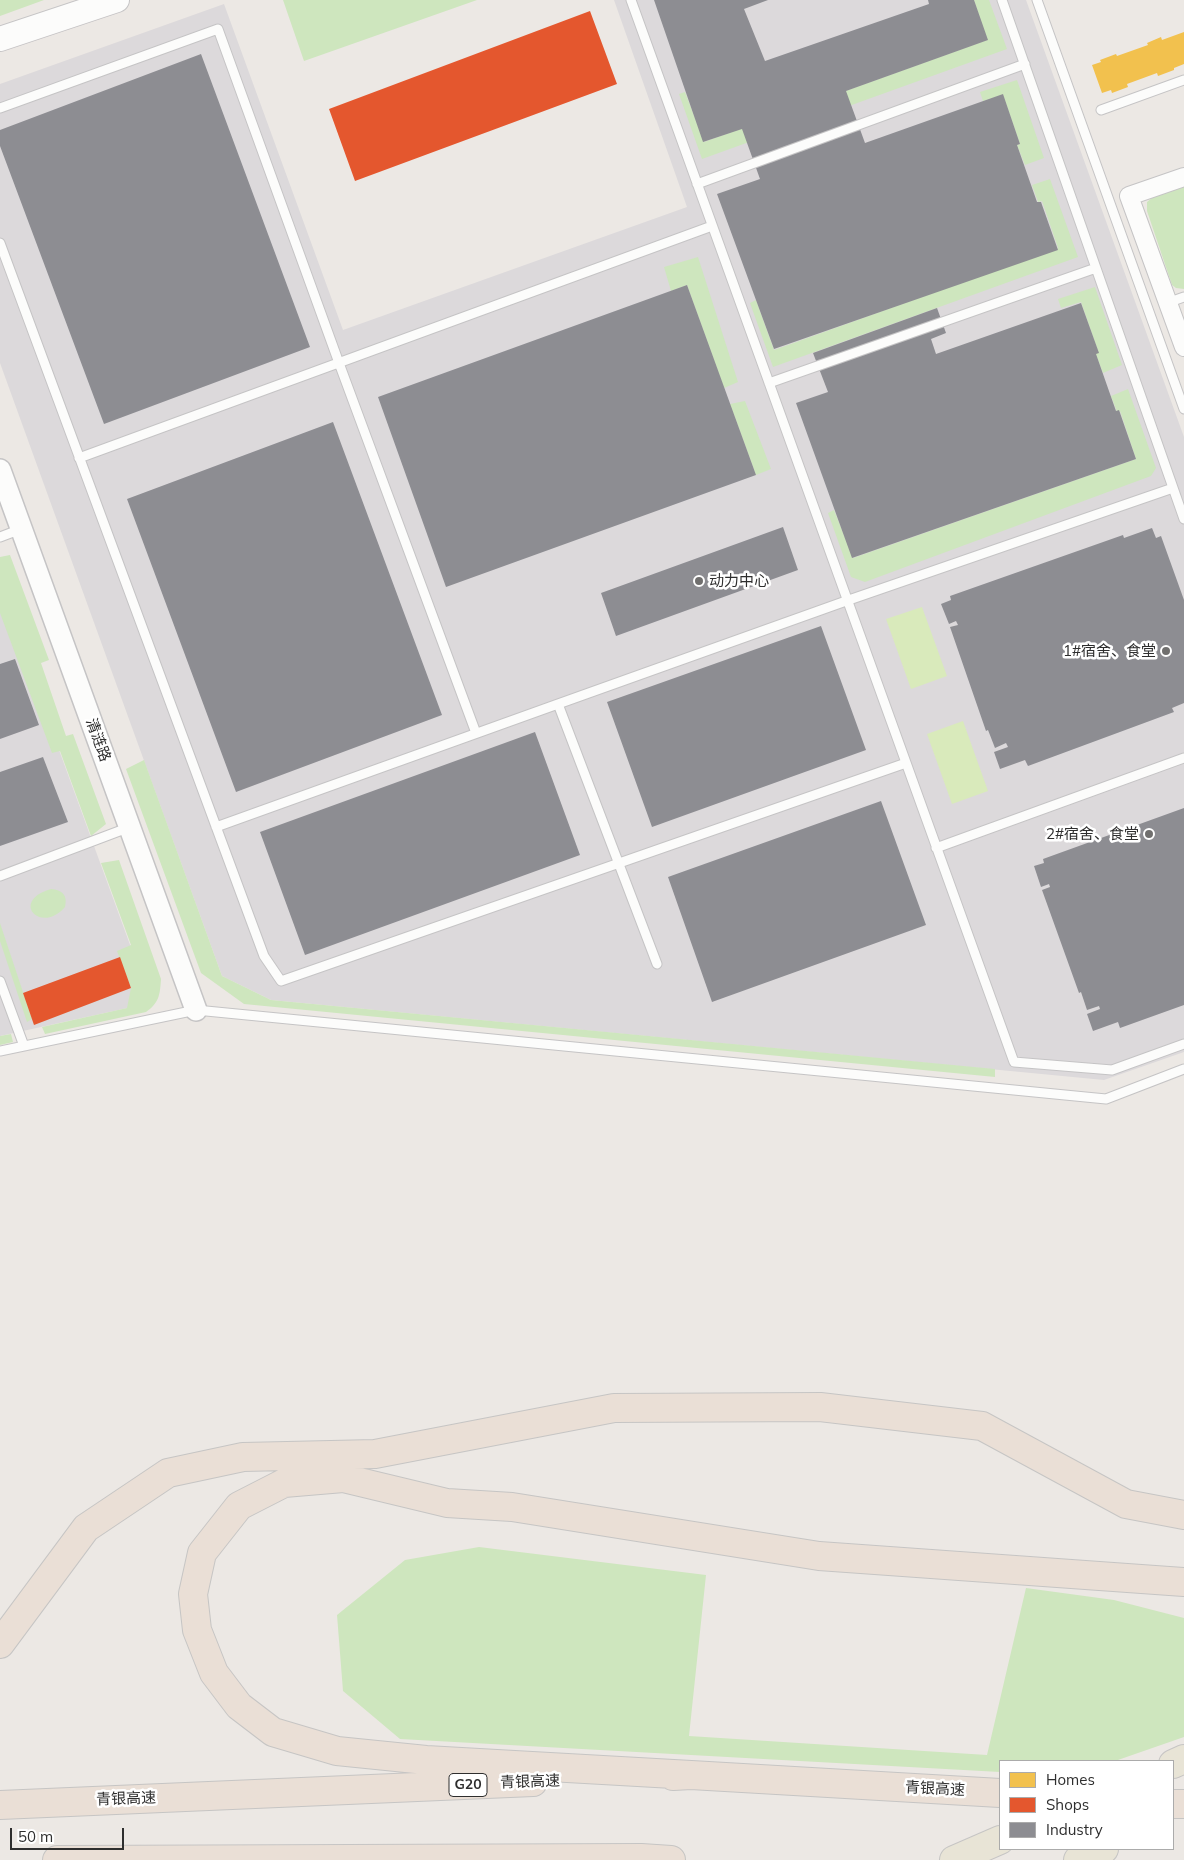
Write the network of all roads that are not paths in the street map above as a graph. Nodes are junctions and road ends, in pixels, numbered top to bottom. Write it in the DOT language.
graph roads {
  1 [pos="117,0"];
  2 [pos="631,0"];
  3 [pos="1002,0"];
  4 [pos="1037,0"];
  5 [pos="0,40"];
  6 [pos="1025,64"];
  7 [pos="1184,80"];
  8 [pos="0,108"];
  9 [pos="1102,110"];
  10 [pos="1184,177"];
  11 [pos="697,184"];
  12 [pos="712,226"];
  13 [pos="0,243"];
  14 [pos="1096,268"];
  15 [pos="1184,297"];
  16 [pos="1167,303"];
  17 [pos="1184,347"];
  18 [pos="339,363"];
  19 [pos="769,383"];
  20 [pos="1184,410"];
  21 [pos="79,458"];
  22 [pos="0,470"];
  23 [pos="1173,488"];
  24 [pos="1184,519"];
  25 [pos="21,529"];
  26 [pos="0,536"];
  27 [pos="846,601"];
  28 [pos="558,704"];
  29 [pos="476,733"];
  30 [pos="1184,758"];
  31 [pos="906,763"];
  32 [pos="130,827"];
  33 [pos="216,827"];
  34 [pos="936,848"];
  35 [pos="619,863"];
  36 [pos="0,876"];
  37 [pos="657,964"];
  38 [pos="0,981"];
  39 [pos="196,1010"];
  40 [pos="1184,1044"];
  41 [pos="24,1046"];
  42 [pos="0,1051"];
  43 [pos="1184,1069"];
  44 [pos="1184,1515"];
  45 [pos="1179,1584"];
  46 [pos="0,1644"];
  47 [pos="691,1775"];
  48 [pos="999,1793"];
  49 [pos="0,1805"];
  50 [pos="999,1840"];
  51 [pos="1102,1850"];
  52 [pos="57,1860"];
  53 [pos="671,1860"];
  54 [pos="954,1860"];
  55 [pos="1078,1860"];
  1 -- 5 [label="main road"];
  2 -- 11 [label="lane"];
  3 -- 6 [label="lane"];
  4 -- 20 [label="lane"];
  6 -- 11 [label="lane"];
  6 -- 14 [label="lane"];
  7 -- 9 [label="lane"];
  8 -- 18 [label="lane"];
  10 -- 16 [label="street"];
  11 -- 12 [label="lane"];
  12 -- 18 [label="lane"];
  12 -- 19 [label="lane"];
  13 -- 21 [label="lane"];
  14 -- 19 [label="lane"];
  14 -- 23 [label="lane"];
  15 -- 16 [label="lane"];
  16 -- 17 [label="street"];
  18 -- 21 [label="lane"];
  18 -- 29 [label="lane"];
  19 -- 27 [label="lane"];
  21 -- 33 [label="lane"];
  22 -- 25 [label="street, 清涟路"];
  23 -- 24 [label="lane"];
  23 -- 27 [label="lane"];
  25 -- 26 [label="lane"];
  25 -- 32 [label="street, 清涟路"];
  27 -- 28 [label="lane"];
  27 -- 31 [label="lane"];
  28 -- 29 [label="lane"];
  28 -- 35 [label="lane"];
  29 -- 33 [label="lane"];
  30 -- 34 [label="lane"];
  31 -- 34 [label="lane"];
  31 -- 35 [label="lane"];
  32 -- 36 [label="lane"];
  32 -- 39 [label="street, 清涟路"];
  33 -- 35 [label="lane"];
  34 -- 40 [label="lane"];
  35 -- 37 [label="lane"];
  38 -- 41 [label="lane"];
  39 -- 41 [label="lane"];
  39 -- 43 [label="lane"];
  41 -- 42 [label="lane"];
  44 -- 46 [label="highway"];
  45 -- 47 [label="highway"];
  47 -- 48 [label="highway, 青银高速 / G20"];
  47 -- 49 [label="highway, 青银高速 / G20"];
  50 -- 54 [label="main road"];
  51 -- 55 [label="main road"];
  52 -- 53 [label="highway"];
}
